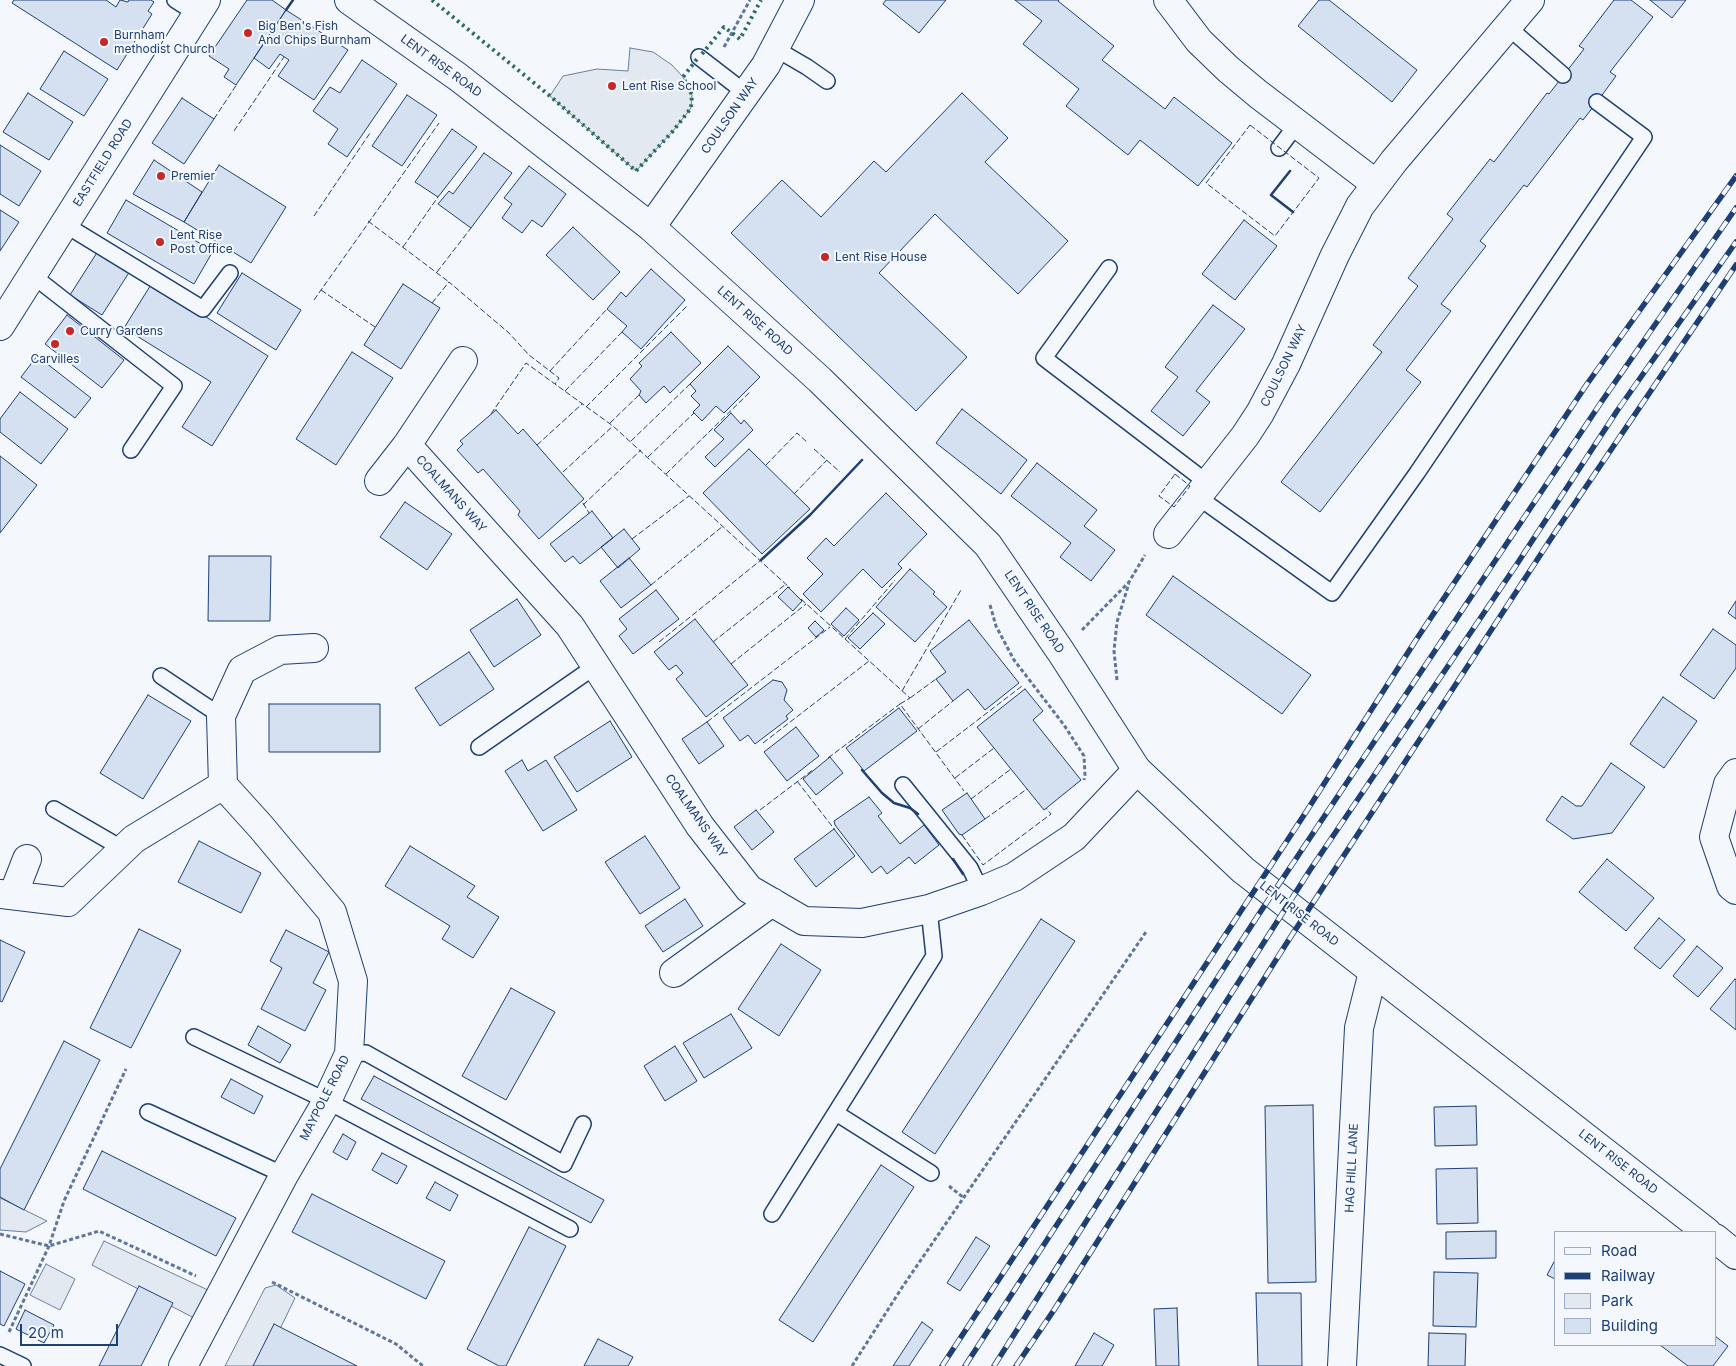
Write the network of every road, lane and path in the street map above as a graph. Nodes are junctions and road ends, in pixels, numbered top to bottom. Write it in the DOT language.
graph roads {
  1 [pos="349,0"];
  2 [pos="750,0"];
  3 [pos="800,0"];
  4 [pos="1168,0"];
  5 [pos="1530,0"];
  6 [pos="192,5"];
  7 [pos="1508,27"];
  8 [pos="776,49"];
  9 [pos="699,57"];
  10 [pos="713,67"];
  11 [pos="1563,75"];
  12 [pos="826,81"];
  13 [pos="747,94"];
  14 [pos="1597,102"];
  15 [pos="1297,124"];
  16 [pos="1279,148"];
  17 [pos="1376,184"];
  18 [pos="64,224"];
  19 [pos="650,227"];
  20 [pos="1109,268"];
  21 [pos="230,273"];
  22 [pos="32,275"];
  23 [pos="0,326"];
  24 [pos="463,361"];
  25 [pos="407,445"];
  26 [pos="131,450"];
  27 [pos="379,481"];
  28 [pos="1204,490"];
  29 [pos="1158,542"];
  30 [pos="1129,582"];
  31 [pos="990,604"];
  32 [pos="314,648"];
  33 [pos="1061,652"];
  34 [pos="597,665"];
  35 [pos="162,676"];
  36 [pos="1117,686"];
  37 [pos="221,716"];
  38 [pos="480,747"];
  39 [pos="1137,770"];
  40 [pos="1736,773"];
  41 [pos="224,785"];
  42 [pos="903,785"];
  43 [pos="54,809"];
  44 [pos="1093,817"];
  45 [pos="123,850"];
  46 [pos="27,859"];
  47 [pos="1736,890"];
  48 [pos="981,891"];
  49 [pos="7,894"];
  50 [pos="772,902"];
  51 [pos="929,909"];
  52 [pos="1146,932"];
  53 [pos="1373,972"];
  54 [pos="674,973"];
  55 [pos="194,1037"];
  56 [pos="349,1054"];
  57 [pos="126,1069"];
  58 [pos="327,1101"];
  59 [pos="148,1112"];
  60 [pos="836,1113"];
  61 [pos="583,1124"];
  62 [pos="930,1173"];
  63 [pos="284,1175"];
  64 [pos="772,1214"];
  65 [pos="570,1229"];
  66 [pos="1706,1231"];
  67 [pos="0,1234"];
  68 [pos="1716,1239"];
  69 [pos="49,1246"];
  70 [pos="1736,1255"];
  71 [pos="272,1282"];
  72 [pos="224,1290"];
  73 [pos="8,1333"];
  74 [pos="0,1355"];
  75 [pos="23,1366"];
  76 [pos="184,1366"];
  77 [pos="423,1366"];
  78 [pos="852,1366"];
  79 [pos="1342,1366"];
  1 -- 19 [label="street, LENT RISE ROAD"];
  2 -- 10 [label="path"];
  3 -- 8 [label="street, COULSON WAY"];
  4 -- 15 [label="street"];
  5 -- 7 [label="street, COULSON WAY"];
  6 -- 18 [label="street, EASTFIELD ROAD"];
  7 -- 11 [label="lane"];
  7 -- 17 [label="street, COULSON WAY"];
  8 -- 12 [label="lane"];
  8 -- 13 [label="street, COULSON WAY"];
  9 -- 10 [label="lane"];
  10 -- 13 [label="lane"];
  13 -- 19 [label="street, COULSON WAY"];
  14 -- 28 [label="lane"];
  15 -- 16 [label="lane"];
  15 -- 17 [label="street"];
  17 -- 28 [label="street, COULSON WAY"];
  18 -- 21 [label="lane"];
  18 -- 22 [label="street, EASTFIELD ROAD"];
  19 -- 33 [label="street, LENT RISE ROAD"];
  20 -- 28 [label="lane"];
  22 -- 23 [label="street, EASTFIELD ROAD"];
  22 -- 26 [label="lane"];
  24 -- 25 [label="street, COALMANS WAY"];
  25 -- 27 [label="street, COALMANS WAY"];
  25 -- 34 [label="street, COALMANS WAY"];
  28 -- 29 [label="street, COULSON WAY"];
  29 -- 30 [label="path"];
  30 -- 33 [label="path"];
  30 -- 36 [label="path"];
  31 -- 44 [label="path"];
  32 -- 37 [label="street"];
  33 -- 39 [label="street, LENT RISE ROAD"];
  34 -- 38 [label="lane"];
  34 -- 50 [label="street, COALMANS WAY"];
  35 -- 37 [label="lane"];
  37 -- 41 [label="street"];
  39 -- 44 [label="street, COALMANS WAY"];
  39 -- 53 [label="street, LENT RISE ROAD"];
  40 -- 47 [label="street"];
  41 -- 45 [label="street"];
  41 -- 56 [label="street, MAYPOLE ROAD"];
  42 -- 48 [label="lane"];
  43 -- 45 [label="lane"];
  44 -- 48 [label="street, COALMANS WAY"];
  45 -- 49 [label="street"];
  46 -- 49 [label="street"];
  48 -- 51 [label="street, COALMANS WAY"];
  50 -- 51 [label="street, COALMANS WAY"];
  50 -- 54 [label="street"];
  51 -- 60 [label="lane"];
  52 -- 78 [label="path"];
  53 -- 66 [label="street, LENT RISE ROAD"];
  53 -- 79 [label="street, HAG HILL LANE"];
  55 -- 58 [label="lane"];
  56 -- 58 [label="street, MAYPOLE ROAD"];
  56 -- 61 [label="lane"];
  57 -- 69 [label="path"];
  58 -- 63 [label="street, MAYPOLE ROAD"];
  58 -- 65 [label="lane"];
  59 -- 63 [label="lane"];
  60 -- 62 [label="lane"];
  60 -- 64 [label="lane"];
  63 -- 72 [label="street, MAYPOLE ROAD"];
  67 -- 69 [label="path"];
  68 -- 70 [label="street"];
  69 -- 72 [label="path"];
  69 -- 73 [label="path"];
  71 -- 77 [label="path"];
  72 -- 76 [label="street, MAYPOLE ROAD"];
  74 -- 75 [label="lane"];
}
